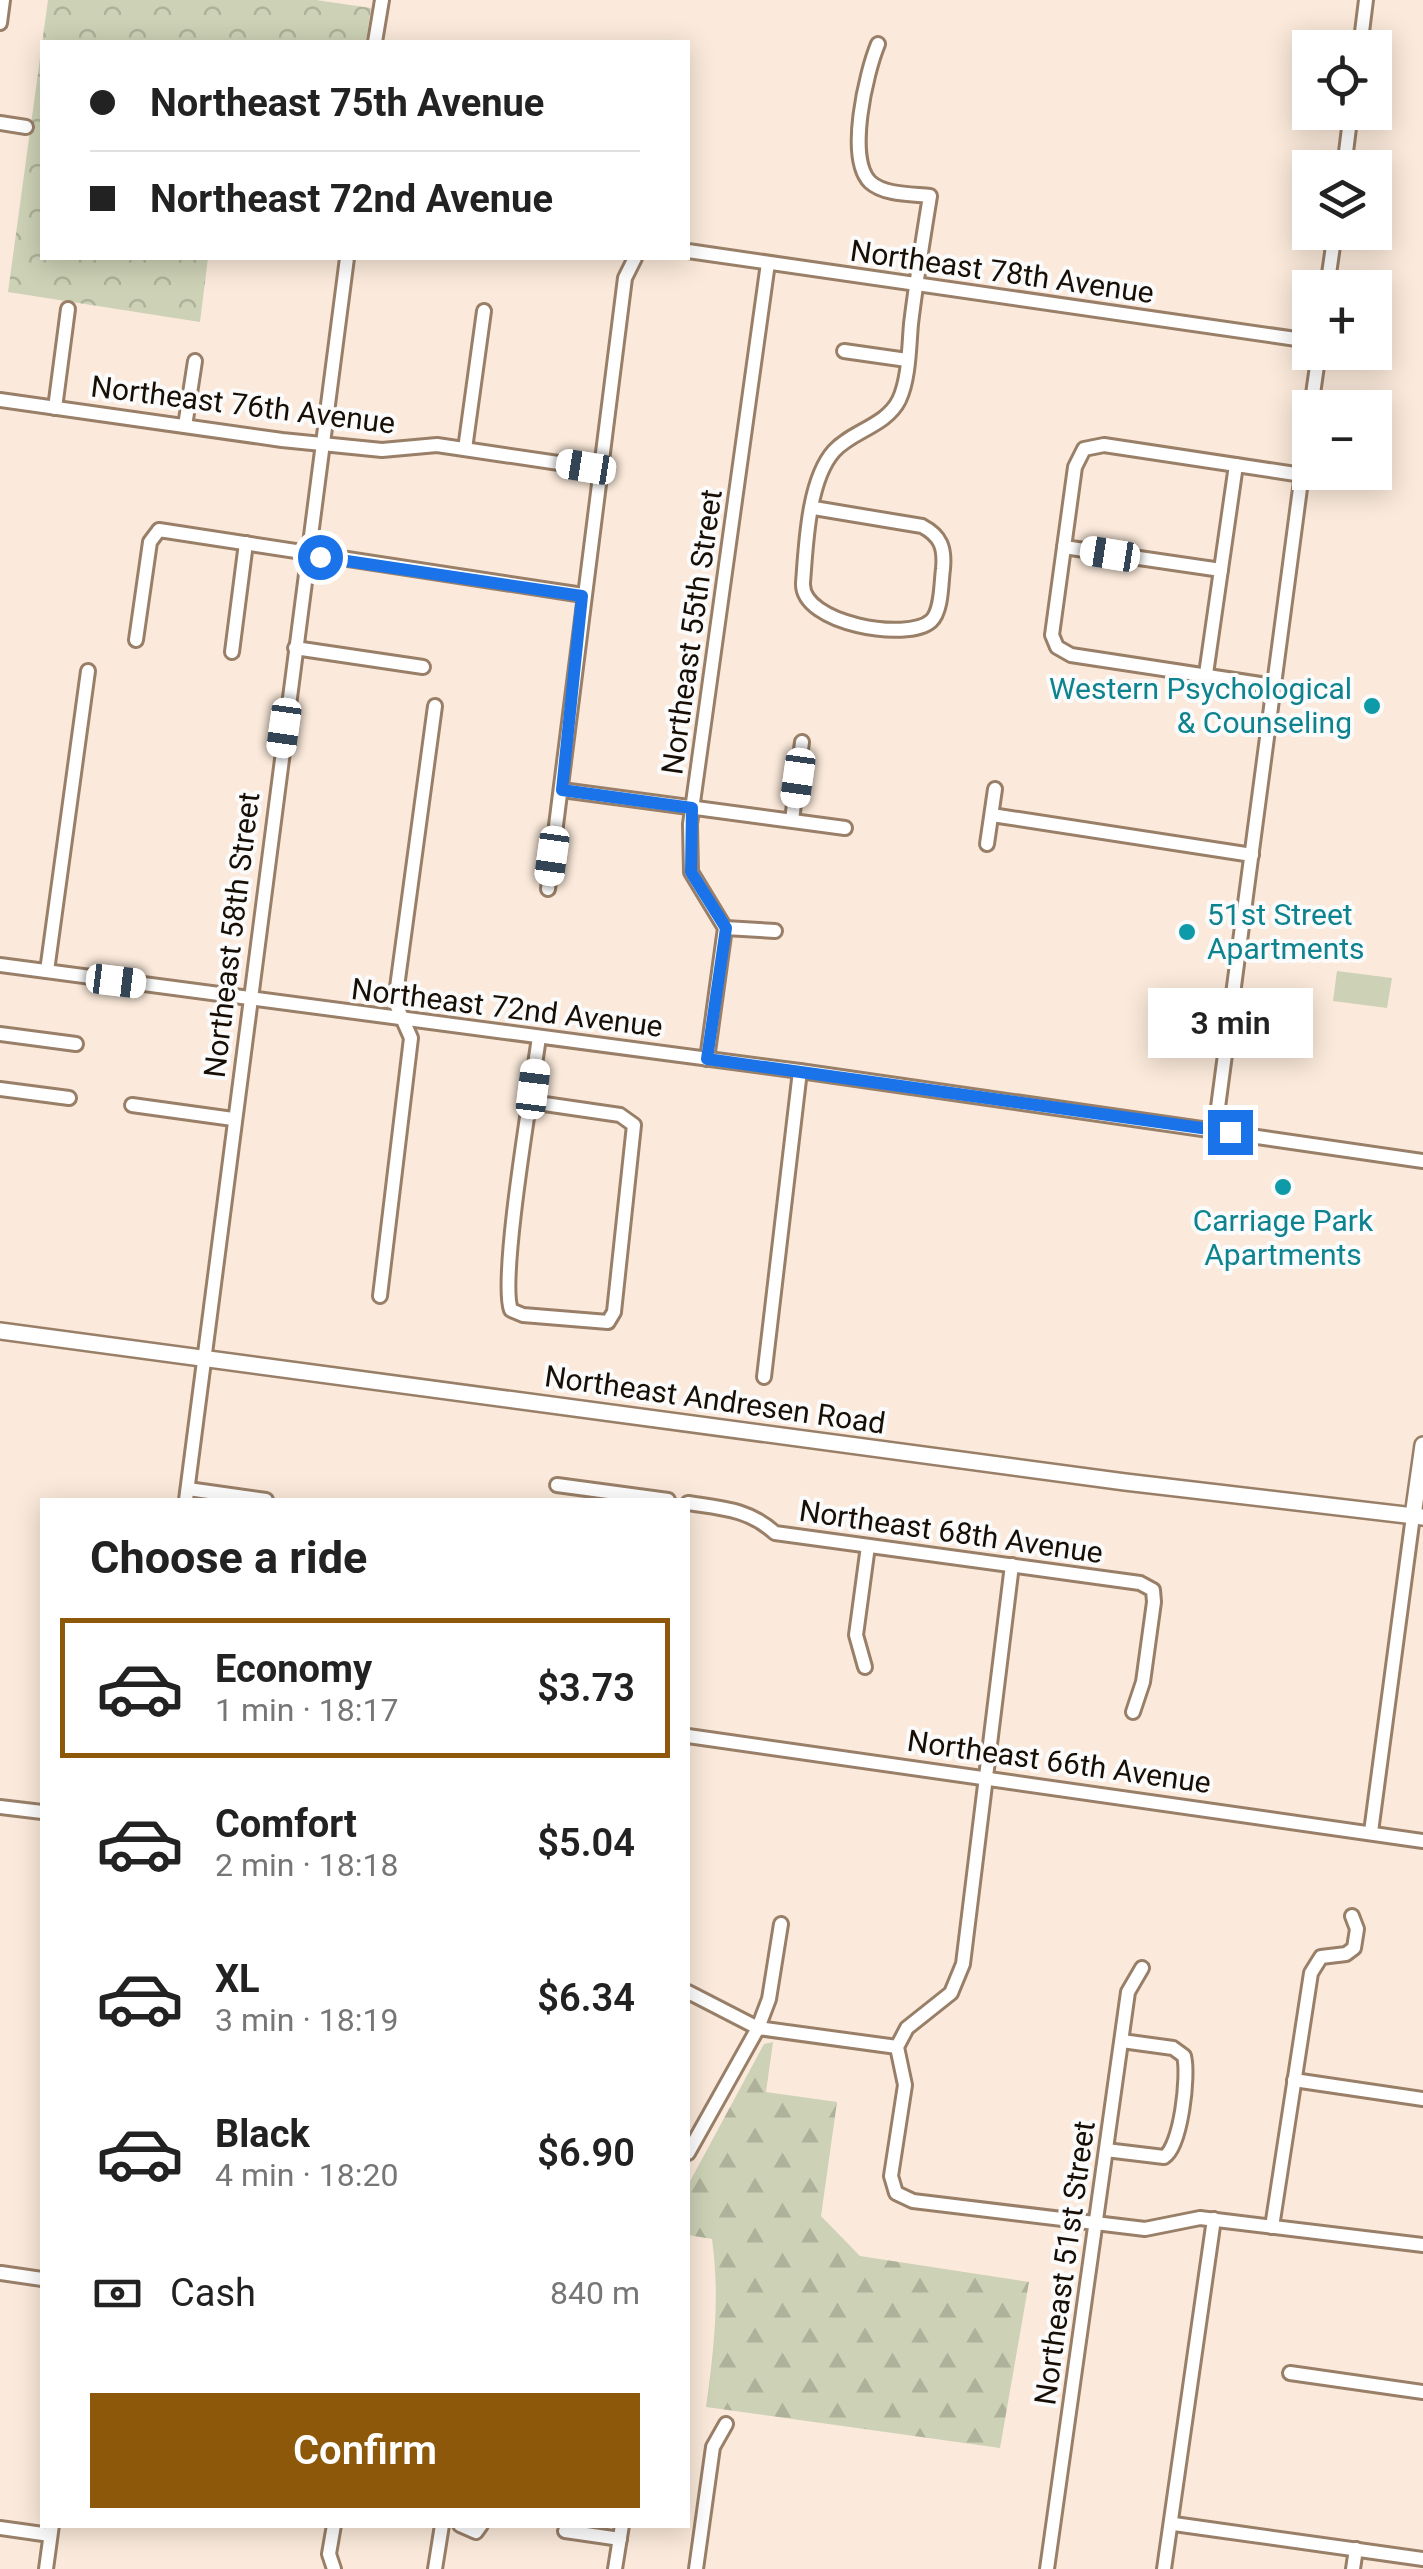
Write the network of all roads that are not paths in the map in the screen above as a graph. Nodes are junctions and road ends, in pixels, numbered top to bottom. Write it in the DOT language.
graph roads {
  1 [pos="4,0"];
  2 [pos="382,0"];
  3 [pos="1366,0"];
  4 [pos="0,23"];
  5 [pos="1362,30"];
  6 [pos="376,40"];
  7 [pos="878,44"];
  8 [pos="0,123"];
  9 [pos="26,127"];
  10 [pos="690,251"];
  11 [pos="347,260"];
  12 [pos="634,260"];
  13 [pos="768,262"];
  14 [pos="916,285"];
  15 [pos="68,309"];
  16 [pos="484,310"];
  17 [pos="1292,338"];
  18 [pos="844,351"];
  19 [pos="907,360"];
  20 [pos="194,361"];
  21 [pos="0,400"];
  22 [pos="55,408"];
  23 [pos="185,426"];
  24 [pos="323,441"];
  25 [pos="465,448"];
  26 [pos="1236,465"];
  27 [pos="600,469"];
  28 [pos="1292,473"];
  29 [pos="1300,490"];
  30 [pos="814,508"];
  31 [pos="246,543"];
  32 [pos="1064,547"];
  33 [pos="307,554"];
  34 [pos="1221,570"];
  35 [pos="582,596"];
  36 [pos="136,640"];
  37 [pos="295,648"];
  38 [pos="232,652"];
  39 [pos="423,666"];
  40 [pos="88,671"];
  41 [pos="1206,674"];
  42 [pos="1274,686"];
  43 [pos="435,706"];
  44 [pos="802,742"];
  45 [pos="995,789"];
  46 [pos="562,790"];
  47 [pos="692,808"];
  48 [pos="992,815"];
  49 [pos="792,820"];
  50 [pos="845,828"];
  51 [pos="987,844"];
  52 [pos="1252,855"];
  53 [pos="548,889"];
  54 [pos="726,928"];
  55 [pos="775,931"];
  56 [pos="0,965"];
  57 [pos="47,972"];
  58 [pos="248,999"];
  59 [pos="404,1020"];
  60 [pos="0,1034"];
  61 [pos="539,1037"];
  62 [pos="76,1044"];
  63 [pos="707,1059"];
  64 [pos="800,1071"];
  65 [pos="0,1088"];
  66 [pos="69,1098"];
  67 [pos="531,1102"];
  68 [pos="132,1105"];
  69 [pos="233,1119"];
  70 [pos="1215,1130"];
  71 [pos="1423,1161"];
  72 [pos="380,1296"];
  73 [pos="0,1331"];
  74 [pos="204,1360"];
  75 [pos="764,1376"];
  76 [pos="1423,1445"];
  77 [pos="557,1484"];
  78 [pos="187,1495"];
  79 [pos="601,1496"];
  80 [pos="234,1498"];
  81 [pos="634,1498"];
  82 [pos="690,1503"];
  83 [pos="1418,1516"];
  84 [pos="868,1546"];
  85 [pos="1012,1565"];
  86 [pos="864,1667"];
  87 [pos="1133,1712"];
  88 [pos="690,1736"];
  89 [pos="989,1778"];
  90 [pos="0,1807"];
  91 [pos="40,1812"];
  92 [pos="1371,1832"];
  93 [pos="1423,1841"];
  94 [pos="1352,1916"];
  95 [pos="781,1924"];
  96 [pos="1142,1968"];
  97 [pos="690,1993"];
  98 [pos="758,2028"];
  99 [pos="1122,2041"];
  100 [pos="897,2046"];
  101 [pos="1294,2080"];
  102 [pos="1423,2100"];
  103 [pos="690,2149"];
  104 [pos="1106,2150"];
  105 [pos="1214,2219"];
  106 [pos="1096,2223"];
  107 [pos="1272,2227"];
  108 [pos="1423,2245"];
  109 [pos="2,2273"];
  110 [pos="40,2279"];
  111 [pos="1290,2373"];
  112 [pos="1423,2392"];
  113 [pos="726,2424"];
  114 [pos="1174,2524"];
  115 [pos="0,2528"];
  116 [pos="334,2528"];
  117 [pos="442,2528"];
  118 [pos="51,2530"];
  119 [pos="565,2531"];
  120 [pos="621,2532"];
  121 [pos="1356,2549"];
  122 [pos="1423,2559"];
  123 [pos="46,2569"];
  124 [pos="334,2569"];
  125 [pos="436,2569"];
  126 [pos="615,2569"];
  127 [pos="696,2569"];
  128 [pos="1047,2569"];
  129 [pos="1164,2569"];
  130 [pos="1354,2569"];
  1 -- 4 [label="street"];
  2 -- 6 [label="street"];
  3 -- 5 [label="street"];
  7 -- 14 [label="street"];
  8 -- 9 [label="street"];
  10 -- 13 [label="street, Northeast 78th Avenue"];
  11 -- 24 [label="street, Northeast 58th Street"];
  12 -- 27 [label="street"];
  13 -- 14 [label="street, Northeast 78th Avenue"];
  13 -- 47 [label="street, Northeast 55th Street"];
  14 -- 17 [label="street, Northeast 78th Avenue"];
  14 -- 19 [label="street"];
  15 -- 22 [label="street"];
  16 -- 25 [label="street"];
  18 -- 19 [label="street"];
  19 -- 30 [label="street"];
  20 -- 23 [label="street"];
  21 -- 22 [label="street, Northeast 76th Avenue"];
  22 -- 23 [label="street, Northeast 76th Avenue"];
  23 -- 24 [label="street, Northeast 76th Avenue"];
  24 -- 25 [label="street, Northeast 76th Avenue"];
  24 -- 33 [label="street, Northeast 58th Street"];
  25 -- 27 [label="street, Northeast 76th Avenue"];
  26 -- 28 [label="street"];
  26 -- 32 [label="street"];
  26 -- 34 [label="street"];
  27 -- 35 [label="street"];
  29 -- 42 [label="street"];
  30 -- 30 [label="street"];
  31 -- 33 [label="street"];
  31 -- 36 [label="street"];
  31 -- 38 [label="street"];
  32 -- 34 [label="street"];
  32 -- 41 [label="street"];
  33 -- 35 [label="street"];
  33 -- 37 [label="street, Northeast 58th Street"];
  34 -- 41 [label="street"];
  35 -- 46 [label="street"];
  37 -- 39 [label="street"];
  37 -- 58 [label="street, Northeast 58th Street"];
  40 -- 57 [label="street"];
  41 -- 42 [label="street"];
  42 -- 52 [label="street"];
  43 -- 59 [label="street"];
  44 -- 49 [label="street"];
  45 -- 48 [label="street"];
  46 -- 47 [label="street"];
  46 -- 53 [label="street"];
  47 -- 49 [label="street"];
  47 -- 54 [label="street, Northeast 55th Street"];
  48 -- 51 [label="street"];
  48 -- 52 [label="street"];
  49 -- 50 [label="street"];
  52 -- 70 [label="street"];
  54 -- 55 [label="street"];
  54 -- 63 [label="street"];
  56 -- 57 [label="street, Northeast 72nd Avenue"];
  57 -- 58 [label="street, Northeast 72nd Avenue"];
  58 -- 59 [label="street, Northeast 72nd Avenue"];
  58 -- 69 [label="street, Northeast 58th Street"];
  59 -- 61 [label="street, Northeast 72nd Avenue"];
  59 -- 72 [label="street"];
  60 -- 62 [label="street"];
  61 -- 63 [label="street, Northeast 72nd Avenue"];
  61 -- 67 [label="street"];
  63 -- 64 [label="street, Northeast 72nd Avenue"];
  64 -- 70 [label="street, Northeast 72nd Avenue"];
  64 -- 75 [label="street"];
  65 -- 66 [label="street"];
  67 -- 67 [label="street"];
  68 -- 69 [label="street"];
  69 -- 74 [label="street, Northeast 58th Street"];
  70 -- 71 [label="street, Northeast 72nd Avenue"];
  73 -- 74 [label="main road, Northeast Andresen Road"];
  74 -- 78 [label="street, Northeast 58th Street"];
  74 -- 83 [label="main road, Northeast Andresen Road"];
  76 -- 83 [label="main road"];
  77 -- 79 [label="street"];
  78 -- 80 [label="street"];
  79 -- 81 [label="street"];
  82 -- 84 [label="street, Northeast 68th Avenue"];
  83 -- 92 [label="street"];
  84 -- 85 [label="street, Northeast 68th Avenue"];
  84 -- 86 [label="street"];
  85 -- 87 [label="street, Northeast 68th Avenue"];
  85 -- 89 [label="street"];
  88 -- 89 [label="street, Northeast 66th Avenue"];
  89 -- 92 [label="street, Northeast 66th Avenue"];
  89 -- 100 [label="street"];
  90 -- 91 [label="street"];
  92 -- 93 [label="street, Northeast 66th Avenue"];
  94 -- 101 [label="street"];
  95 -- 98 [label="street"];
  96 -- 99 [label="street, Northeast 51st Street"];
  97 -- 98 [label="street"];
  98 -- 100 [label="street"];
  98 -- 103 [label="street"];
  99 -- 104 [label="street, Northeast 51st Street"];
  99 -- 104 [label="street"];
  100 -- 106 [label="street"];
  101 -- 102 [label="street"];
  101 -- 107 [label="street"];
  104 -- 106 [label="street, Northeast 51st Street"];
  105 -- 106 [label="street"];
  105 -- 107 [label="street"];
  105 -- 114 [label="street"];
  106 -- 128 [label="street, Northeast 51st Street"];
  107 -- 108 [label="street"];
  109 -- 110 [label="street"];
  111 -- 112 [label="street"];
  113 -- 127 [label="street"];
  114 -- 121 [label="street"];
  114 -- 129 [label="street"];
  115 -- 118 [label="street"];
  116 -- 124 [label="street"];
  117 -- 125 [label="street"];
  118 -- 123 [label="street"];
  119 -- 120 [label="street"];
  120 -- 126 [label="street"];
  121 -- 122 [label="street"];
  121 -- 130 [label="street"];
}
